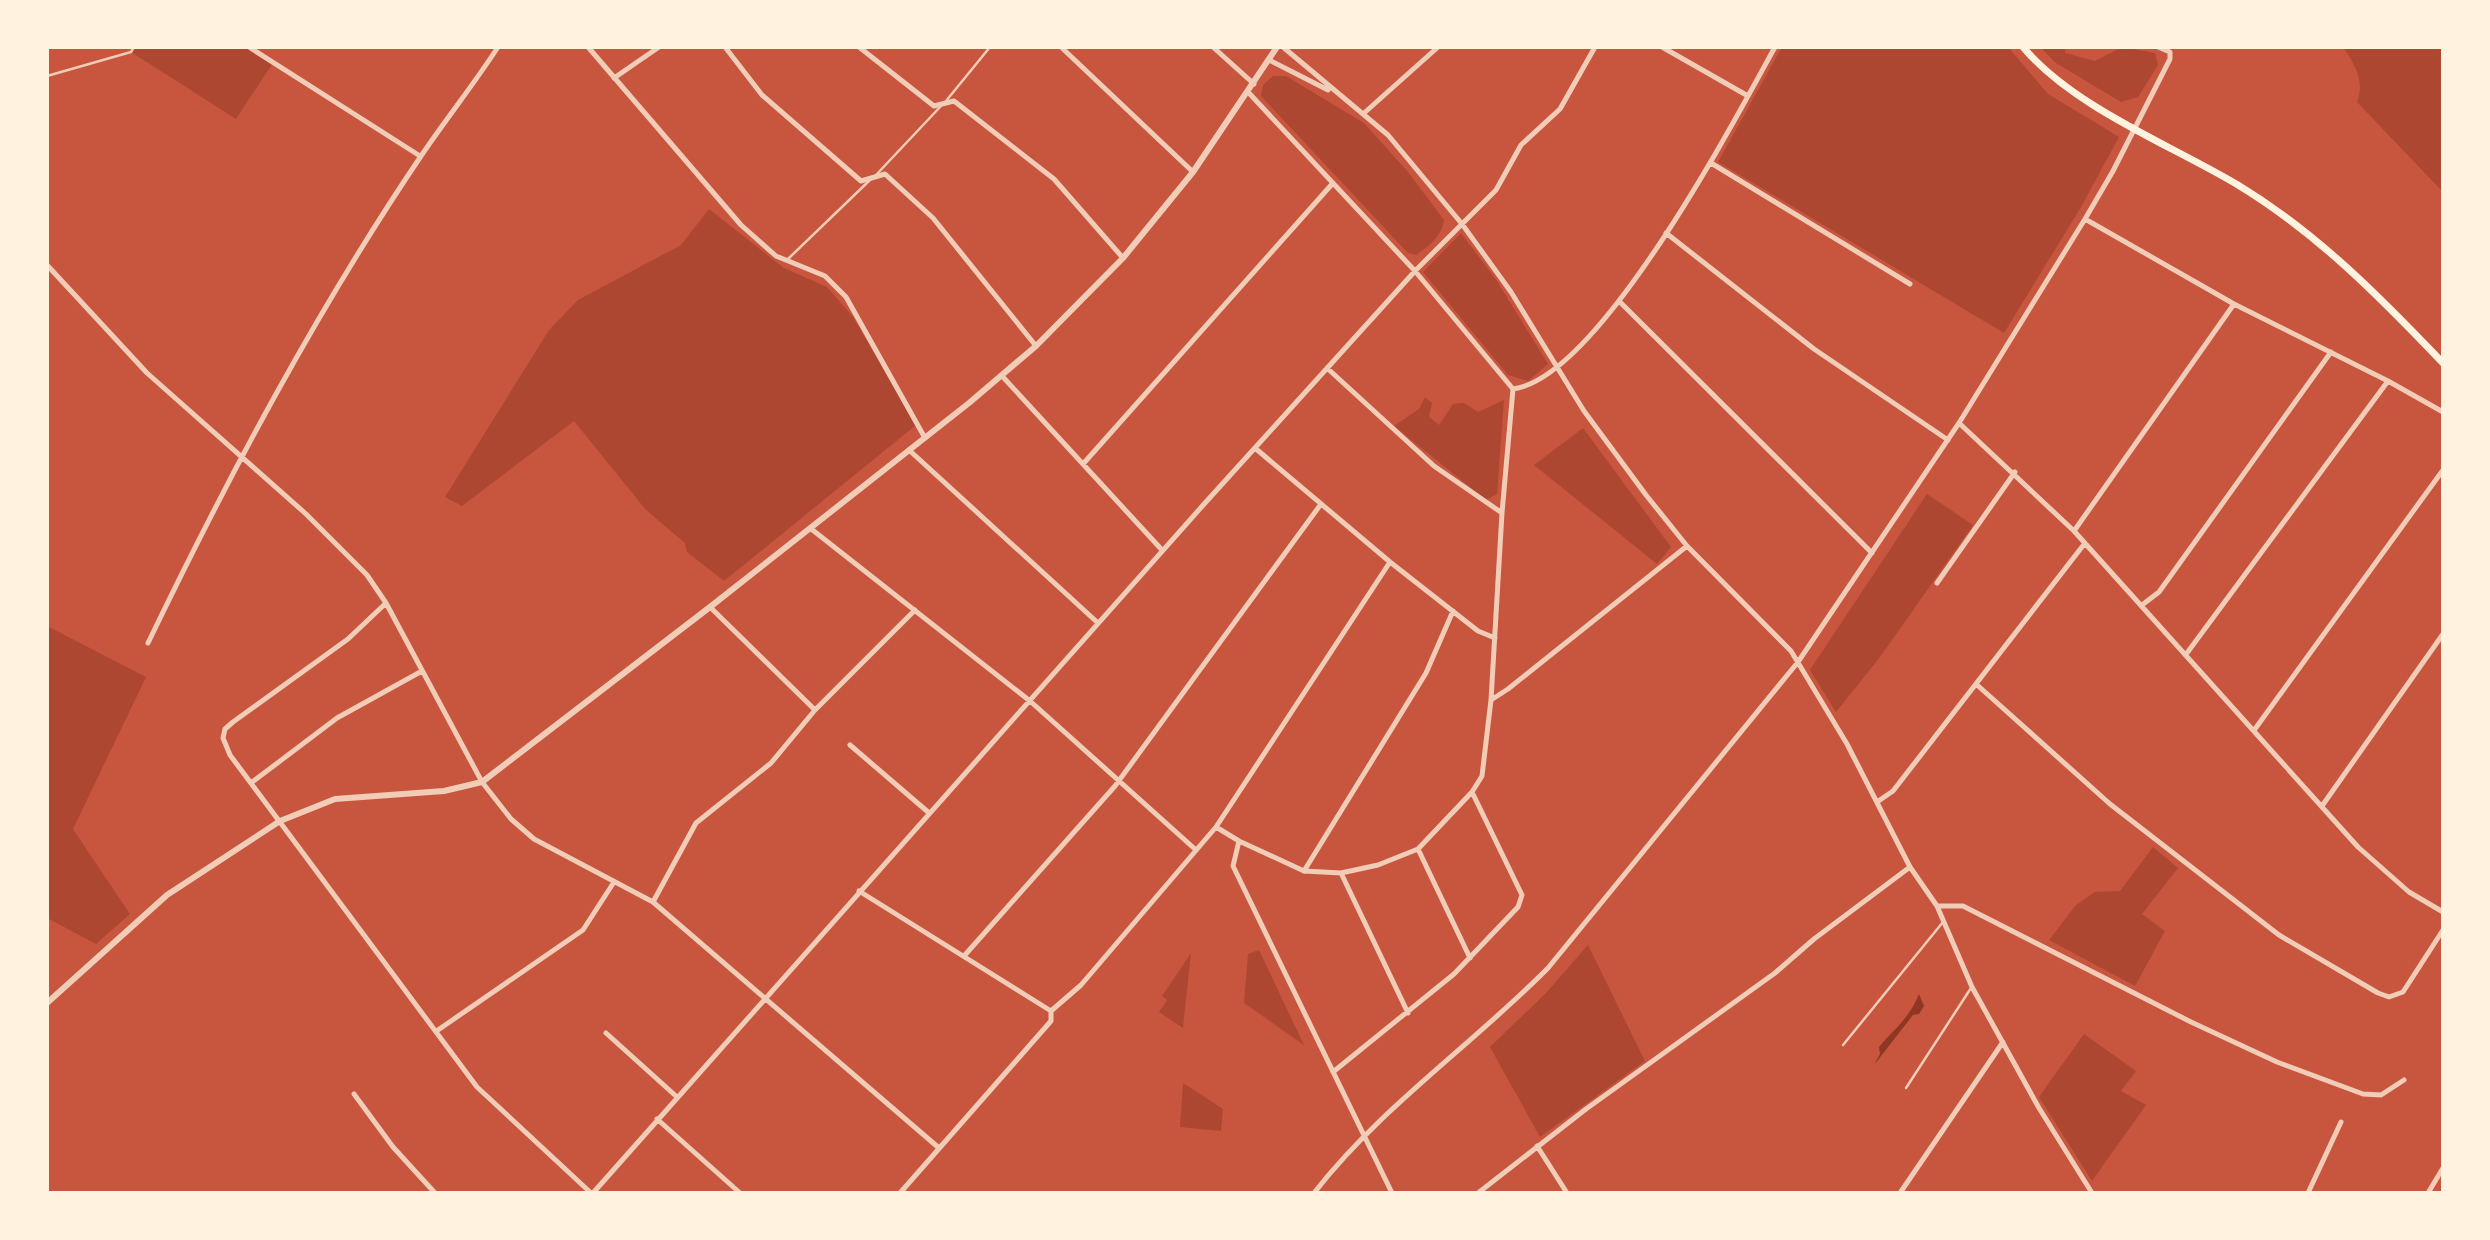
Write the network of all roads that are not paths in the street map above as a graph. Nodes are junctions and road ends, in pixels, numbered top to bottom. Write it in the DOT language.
graph roads {
  1 [pos="134,47"];
  2 [pos="249,47"];
  3 [pos="498,47"];
  4 [pos="588,47"];
  5 [pos="659,47"];
  6 [pos="725,47"];
  7 [pos="859,47"];
  8 [pos="990,47"];
  9 [pos="1061,47"];
  10 [pos="1213,47"];
  11 [pos="1277,47"];
  12 [pos="1283,47"];
  13 [pos="1438,47"];
  14 [pos="1595,47"];
  15 [pos="1662,47"];
  16 [pos="1775,47"];
  17 [pos="2023,47"];
  18 [pos="2158,47"];
  19 [pos="1269,60"];
  20 [pos="47,76"];
  21 [pos="614,78"];
  22 [pos="1254,85"];
  23 [pos="1248,92"];
  24 [pos="1337,95"];
  25 [pos="1748,96"];
  26 [pos="944,103"];
  27 [pos="1363,114"];
  28 [pos="2136,128"];
  29 [pos="420,156"];
  30 [pos="1711,163"];
  31 [pos="1193,172"];
  32 [pos="873,178"];
  33 [pos="1333,183"];
  34 [pos="2085,219"];
  35 [pos="1462,224"];
  36 [pos="1666,233"];
  37 [pos="1123,258"];
  38 [pos="788,259"];
  39 [pos="47,265"];
  40 [pos="1415,271"];
  41 [pos="1910,284"];
  42 [pos="1619,301"];
  43 [pos="2234,304"];
  44 [pos="1035,346"];
  45 [pos="2331,352"];
  46 [pos="2443,363"];
  47 [pos="1327,368"];
  48 [pos="1556,370"];
  49 [pos="1002,376"];
  50 [pos="2388,381"];
  51 [pos="1513,389"];
  52 [pos="2443,412"];
  53 [pos="1959,423"];
  54 [pos="925,438"];
  55 [pos="1948,440"];
  56 [pos="1255,448"];
  57 [pos="909,450"];
  58 [pos="242,457"];
  59 [pos="1083,464"];
  60 [pos="2443,470"];
  61 [pos="2015,472"];
  62 [pos="1321,504"];
  63 [pos="1502,513"];
  64 [pos="810,528"];
  65 [pos="2074,531"];
  66 [pos="2085,542"];
  67 [pos="1687,546"];
  68 [pos="1162,551"];
  69 [pos="1872,553"];
  70 [pos="1390,562"];
  71 [pos="1937,583"];
  72 [pos="386,603"];
  73 [pos="2142,605"];
  74 [pos="710,607"];
  75 [pos="915,610"];
  76 [pos="1453,611"];
  77 [pos="1098,623"];
  78 [pos="2443,634"];
  79 [pos="1495,638"];
  80 [pos="148,643"];
  81 [pos="2187,653"];
  82 [pos="1798,662"];
  83 [pos="422,671"];
  84 [pos="1976,684"];
  85 [pos="1491,700"];
  86 [pos="1030,701"];
  87 [pos="815,710"];
  88 [pos="2255,729"];
  89 [pos="850,745"];
  90 [pos="1119,779"];
  91 [pos="482,782"];
  92 [pos="251,783"];
  93 [pos="1472,792"];
  94 [pos="1877,802"];
  95 [pos="2322,806"];
  96 [pos="928,811"];
  97 [pos="280,821"];
  98 [pos="1216,827"];
  99 [pos="1239,841"];
  100 [pos="1196,849"];
  101 [pos="1418,849"];
  102 [pos="1910,867"];
  103 [pos="1304,871"];
  104 [pos="1341,873"];
  105 [pos="614,882"];
  106 [pos="859,891"];
  107 [pos="653,902"];
  108 [pos="1937,906"];
  109 [pos="2443,912"];
  110 [pos="1943,922"];
  111 [pos="2443,930"];
  112 [pos="964,956"];
  113 [pos="1470,958"];
  114 [pos="1972,987"];
  115 [pos="765,997"];
  116 [pos="47,1003"];
  117 [pos="1051,1011"];
  118 [pos="1408,1013"];
  119 [pos="438,1030"];
  120 [pos="606,1034"];
  121 [pos="2003,1042"];
  122 [pos="1843,1045"];
  123 [pos="1333,1072"];
  124 [pos="2404,1080"];
  125 [pos="1906,1088"];
  126 [pos="354,1094"];
  127 [pos="677,1097"];
  128 [pos="657,1119"];
  129 [pos="2341,1122"];
  130 [pos="1365,1135"];
  131 [pos="1537,1146"];
  132 [pos="939,1148"];
  133 [pos="2443,1168"];
  134 [pos="435,1193"];
  135 [pos="592,1193"];
  136 [pos="740,1193"];
  137 [pos="900,1193"];
  138 [pos="1314,1193"];
  139 [pos="1392,1193"];
  140 [pos="1478,1193"];
  141 [pos="1567,1193"];
  142 [pos="1900,1193"];
  143 [pos="2092,1193"];
  144 [pos="2308,1193"];
  145 [pos="2427,1193"];
  1 -- 20 [label="lane"];
  2 -- 29 [label="street"];
  3 -- 29 [label="street"];
  4 -- 21 [label="street"];
  5 -- 21 [label="street"];
  6 -- 32 [label="street"];
  7 -- 26 [label="street"];
  8 -- 26 [label="lane"];
  9 -- 31 [label="street"];
  10 -- 22 [label="street"];
  11 -- 19 [label="street"];
  12 -- 24 [label="street"];
  13 -- 27 [label="street"];
  14 -- 35 [label="street"];
  15 -- 25 [label="street"];
  16 -- 25 [label="street"];
  17 -- 28 [label="main road"];
  18 -- 28 [label="street"];
  19 -- 22 [label="street"];
  19 -- 24 [label="street"];
  21 -- 38 [label="street"];
  22 -- 23 [label="street"];
  23 -- 31 [label="street"];
  23 -- 33 [label="street"];
  24 -- 27 [label="street"];
  25 -- 30 [label="street"];
  26 -- 32 [label="lane"];
  26 -- 37 [label="street"];
  27 -- 35 [label="street"];
  28 -- 34 [label="street"];
  28 -- 46 [label="main road"];
  29 -- 58 [label="street"];
  30 -- 36 [label="street"];
  30 -- 41 [label="street"];
  31 -- 37 [label="street"];
  32 -- 38 [label="lane"];
  32 -- 44 [label="street"];
  33 -- 40 [label="street"];
  33 -- 59 [label="street"];
  34 -- 43 [label="street"];
  34 -- 53 [label="street"];
  35 -- 40 [label="street"];
  35 -- 48 [label="street"];
  36 -- 42 [label="street"];
  36 -- 55 [label="street"];
  37 -- 44 [label="street"];
  38 -- 54 [label="street"];
  39 -- 58 [label="street"];
  40 -- 47 [label="street"];
  40 -- 51 [label="street"];
  42 -- 48 [label="street"];
  42 -- 69 [label="street"];
  43 -- 45 [label="street"];
  43 -- 65 [label="street"];
  44 -- 49 [label="street"];
  45 -- 50 [label="street"];
  45 -- 73 [label="street"];
  47 -- 56 [label="street"];
  47 -- 63 [label="street"];
  48 -- 51 [label="street"];
  48 -- 67 [label="street"];
  49 -- 54 [label="street"];
  49 -- 59 [label="street"];
  50 -- 52 [label="street"];
  50 -- 81 [label="street"];
  51 -- 63 [label="street"];
  53 -- 55 [label="street"];
  53 -- 61 [label="street"];
  54 -- 57 [label="street"];
  55 -- 69 [label="street"];
  56 -- 62 [label="street"];
  56 -- 68 [label="street"];
  57 -- 64 [label="street"];
  57 -- 77 [label="street"];
  58 -- 72 [label="street"];
  58 -- 80 [label="street"];
  59 -- 68 [label="street"];
  60 -- 88 [label="street"];
  61 -- 65 [label="street"];
  61 -- 71 [label="street"];
  62 -- 70 [label="street"];
  62 -- 90 [label="street"];
  63 -- 79 [label="street"];
  64 -- 74 [label="street"];
  64 -- 75 [label="street"];
  65 -- 66 [label="street"];
  66 -- 73 [label="street"];
  66 -- 84 [label="street"];
  67 -- 82 [label="street"];
  67 -- 85 [label="street"];
  68 -- 77 [label="street"];
  69 -- 82 [label="street"];
  70 -- 76 [label="street"];
  70 -- 98 [label="street"];
  72 -- 83 [label="street"];
  72 -- 92 [label="street"];
  73 -- 81 [label="street"];
  74 -- 87 [label="street"];
  74 -- 91 [label="street"];
  75 -- 86 [label="street"];
  75 -- 87 [label="street"];
  76 -- 79 [label="street"];
  76 -- 103 [label="street"];
  77 -- 86 [label="street"];
  78 -- 95 [label="street"];
  79 -- 85 [label="street"];
  81 -- 88 [label="street"];
  82 -- 94 [label="street"];
  82 -- 130 [label="street"];
  83 -- 91 [label="street"];
  83 -- 92 [label="street"];
  84 -- 94 [label="street"];
  84 -- 111 [label="street"];
  85 -- 93 [label="street"];
  86 -- 90 [label="street"];
  86 -- 96 [label="street"];
  87 -- 107 [label="street"];
  88 -- 95 [label="street"];
  89 -- 96 [label="street"];
  90 -- 100 [label="street"];
  90 -- 112 [label="street"];
  91 -- 97 [label="street"];
  91 -- 105 [label="street"];
  92 -- 97 [label="street"];
  93 -- 101 [label="street"];
  93 -- 113 [label="street"];
  94 -- 102 [label="street"];
  95 -- 109 [label="street"];
  96 -- 106 [label="street"];
  97 -- 116 [label="street"];
  97 -- 119 [label="street"];
  98 -- 99 [label="street"];
  98 -- 100 [label="street"];
  99 -- 103 [label="street"];
  99 -- 123 [label="street"];
  100 -- 117 [label="street"];
  101 -- 104 [label="street"];
  101 -- 113 [label="street"];
  102 -- 108 [label="street"];
  102 -- 131 [label="street"];
  103 -- 104 [label="street"];
  104 -- 118 [label="street"];
  105 -- 107 [label="street"];
  105 -- 119 [label="street"];
  106 -- 112 [label="street"];
  106 -- 115 [label="street"];
  107 -- 115 [label="street"];
  108 -- 110 [label="street"];
  108 -- 124 [label="street"];
  110 -- 114 [label="street"];
  110 -- 122 [label="lane"];
  112 -- 117 [label="street"];
  113 -- 118 [label="street"];
  114 -- 121 [label="street"];
  114 -- 125 [label="lane"];
  115 -- 127 [label="street"];
  115 -- 132 [label="street"];
  117 -- 132 [label="street"];
  118 -- 123 [label="street"];
  119 -- 135 [label="street"];
  120 -- 127 [label="street"];
  121 -- 142 [label="street"];
  121 -- 143 [label="street"];
  123 -- 130 [label="street"];
  126 -- 134 [label="street"];
  127 -- 128 [label="street"];
  128 -- 135 [label="street"];
  128 -- 136 [label="street"];
  129 -- 144 [label="street"];
  130 -- 138 [label="street"];
  130 -- 139 [label="street"];
  131 -- 140 [label="street"];
  131 -- 141 [label="street"];
  132 -- 137 [label="street"];
  133 -- 145 [label="street"];
}
